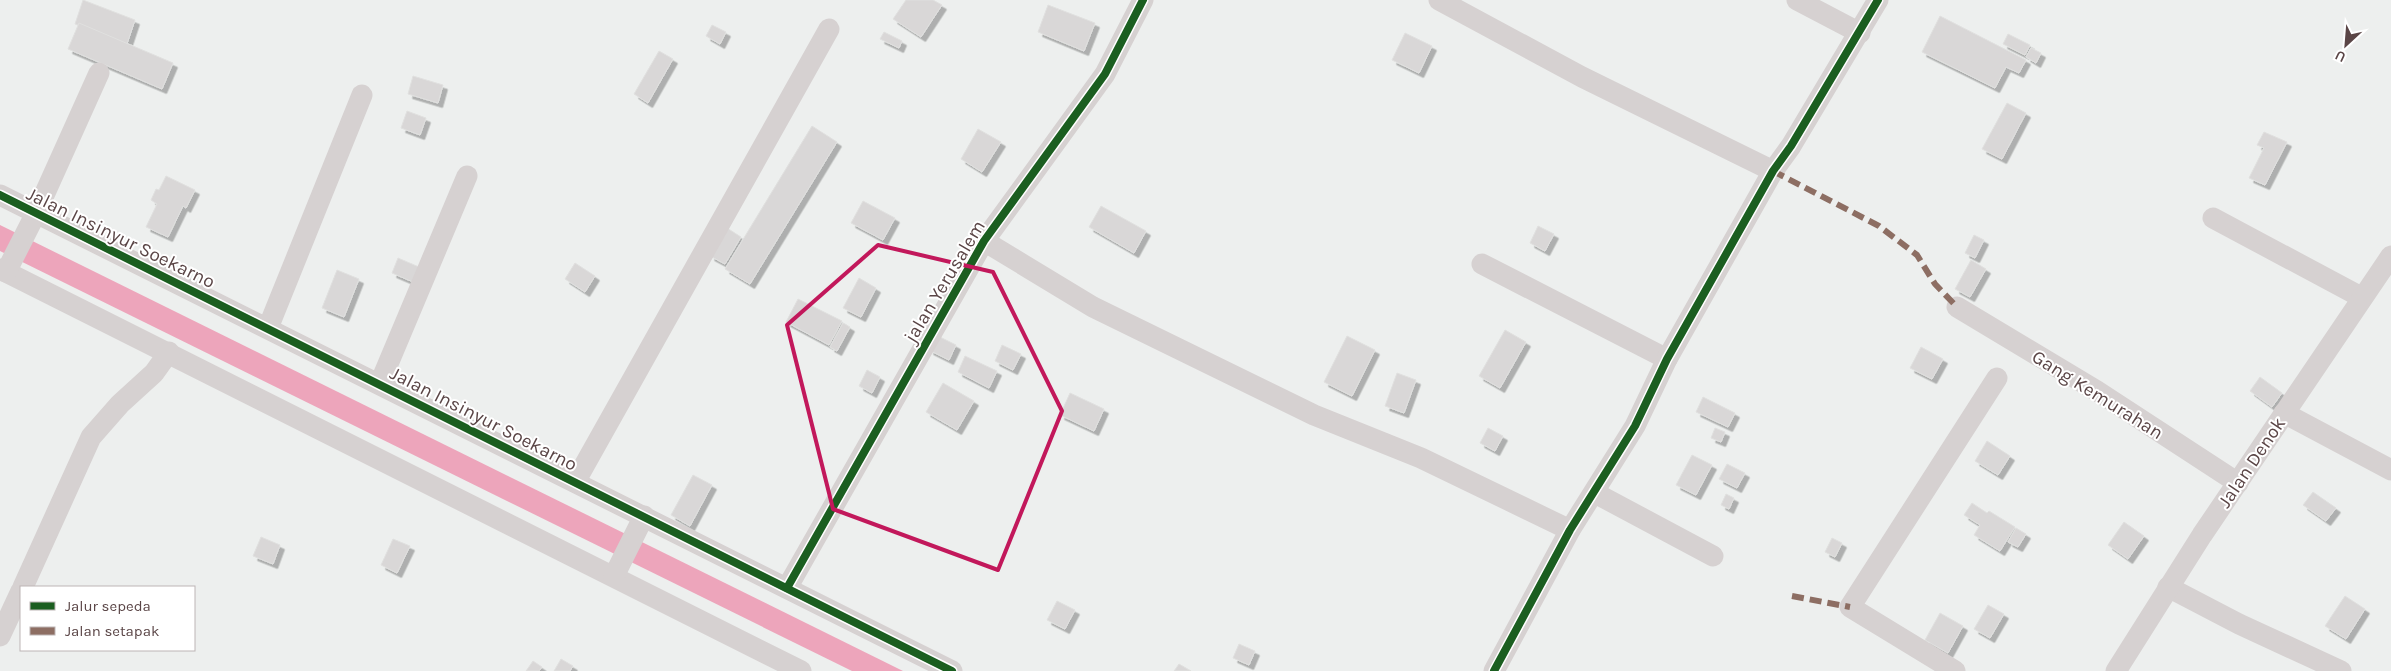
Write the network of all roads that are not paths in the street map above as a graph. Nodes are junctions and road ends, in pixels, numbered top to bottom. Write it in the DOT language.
graph roads {
  1 [pos="1143,0"];
  2 [pos="1439,0"];
  3 [pos="1797,0"];
  4 [pos="1878,0"];
  5 [pos="828,29"];
  6 [pos="1860,33"];
  7 [pos="99,73"];
  8 [pos="362,95"];
  9 [pos="1773,171"];
  10 [pos="467,176"];
  11 [pos="0,194"];
  12 [pos="36,213"];
  13 [pos="2213,218"];
  14 [pos="984,242"];
  15 [pos="2391,256"];
  16 [pos="1482,264"];
  17 [pos="7,266"];
  18 [pos="2361,297"];
  19 [pos="1957,307"];
  20 [pos="268,328"];
  21 [pos="169,352"];
  22 [pos="1667,359"];
  23 [pos="1997,378"];
  24 [pos="380,383"];
  25 [pos="2284,413"];
  26 [pos="2391,470"];
  27 [pos="575,482"];
  28 [pos="2238,483"];
  29 [pos="1595,493"];
  30 [pos="644,516"];
  31 [pos="1570,530"];
  32 [pos="1713,556"];
  33 [pos="618,567"];
  34 [pos="23,586"];
  35 [pos="2168,587"];
  36 [pos="787,588"];
  37 [pos="20,594"];
  38 [pos="0,636"];
  39 [pos="801,671"];
  40 [pos="952,671"];
  41 [pos="1494,671"];
  42 [pos="1955,671"];
  43 [pos="2116,671"];
  44 [pos="2341,671"];
  1 -- 14 [label="street, jalan Yerusalem"];
  2 -- 9 [label="street"];
  3 -- 6 [label="street"];
  4 -- 6 [label="street"];
  5 -- 27 [label="street"];
  6 -- 9 [label="street"];
  7 -- 12 [label="street"];
  8 -- 20 [label="street"];
  9 -- 22 [label="street"];
  10 -- 24 [label="street"];
  11 -- 12 [label="street, Jalan Insinyur Soekarno"];
  12 -- 17 [label="street"];
  12 -- 20 [label="street, Jalan Insinyur Soekarno"];
  13 -- 18 [label="street"];
  14 -- 31 [label="street"];
  14 -- 36 [label="street, jalan Yerusalem"];
  15 -- 18 [label="street, Jalan Denok"];
  16 -- 22 [label="street"];
  17 -- 21 [label="street"];
  18 -- 25 [label="street, Jalan Denok"];
  19 -- 28 [label="street, Gang Kemurahan"];
  20 -- 24 [label="street, Jalan Insinyur Soekarno"];
  21 -- 33 [label="street"];
  21 -- 34 [label="street"];
  22 -- 29 [label="street"];
  23 -- 42 [label="street"];
  24 -- 27 [label="street, Jalan Insinyur Soekarno"];
  25 -- 26 [label="street"];
  25 -- 28 [label="street, Jalan Denok"];
  27 -- 30 [label="street, Jalan Insinyur Soekarno"];
  28 -- 35 [label="street, Jalan Denok"];
  29 -- 31 [label="street"];
  29 -- 32 [label="street"];
  30 -- 33 [label="street"];
  30 -- 36 [label="street, Jalan Insinyur Soekarno"];
  31 -- 41 [label="street"];
  33 -- 39 [label="street"];
  35 -- 43 [label="street, Jalan Denok"];
  35 -- 44 [label="street"];
  36 -- 40 [label="street, Jalan Insinyur Soekarno"];
  37 -- 38 [label="street"];
}
